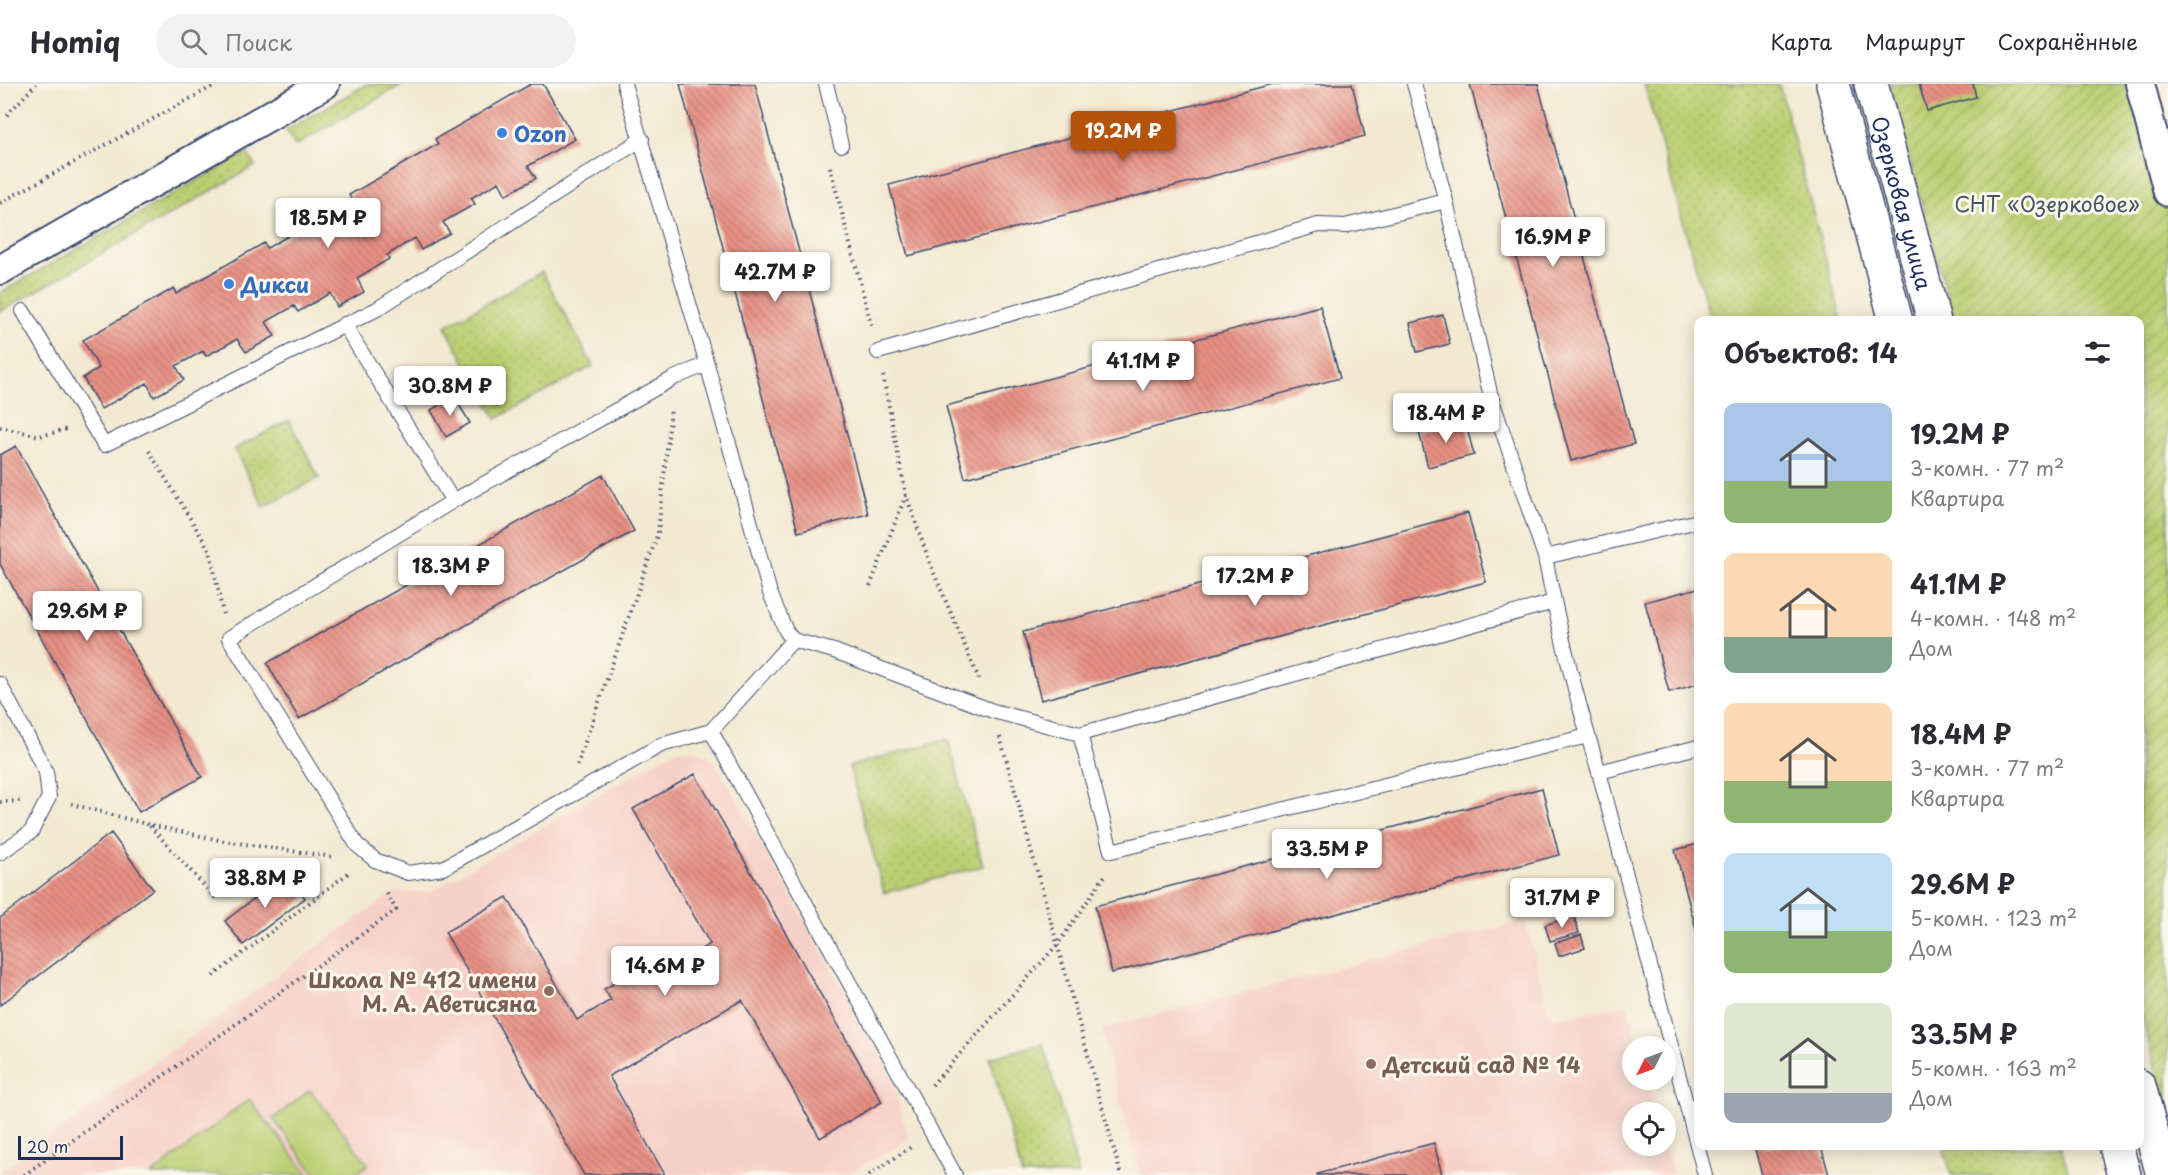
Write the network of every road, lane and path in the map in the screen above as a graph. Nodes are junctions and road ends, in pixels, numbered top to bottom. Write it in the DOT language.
graph roads {
  1 [pos="36,84"];
  2 [pos="217,84"];
  3 [pos="325,84"];
  4 [pos="624,84"];
  5 [pos="826,84"];
  6 [pos="1414,84"];
  7 [pos="1833,84"];
  8 [pos="1871,84"];
  9 [pos="2140,84"];
  10 [pos="7,115"];
  11 [pos="642,139"];
  12 [pos="841,145"];
  13 [pos="2168,192"];
  14 [pos="1446,201"];
  15 [pos="0,203"];
  16 [pos="0,270"];
  17 [pos="23,311"];
  18 [pos="1895,316"];
  19 [pos="1933,316"];
  20 [pos="344,324"];
  21 [pos="878,352"];
  22 [pos="707,364"];
  23 [pos="674,378"];
  24 [pos="0,427"];
  25 [pos="104,445"];
  26 [pos="906,495"];
  27 [pos="453,501"];
  28 [pos="1694,522"];
  29 [pos="1545,557"];
  30 [pos="870,586"];
  31 [pos="1554,602"];
  32 [pos="229,638"];
  33 [pos="793,640"];
  34 [pos="0,684"];
  35 [pos="993,711"];
  36 [pos="711,731"];
  37 [pos="1080,734"];
  38 [pos="1588,736"];
  39 [pos="1694,748"];
  40 [pos="1599,772"];
  41 [pos="49,797"];
  42 [pos="564,801"];
  43 [pos="150,825"];
  44 [pos="1111,851"];
  45 [pos="0,853"];
  46 [pos="336,858"];
  47 [pos="375,860"];
  48 [pos="344,864"];
  49 [pos="351,870"];
  50 [pos="218,901"];
  51 [pos="396,910"];
  52 [pos="1058,944"];
  53 [pos="213,976"];
  54 [pos="2144,1105"];
  55 [pos="925,1116"];
  56 [pos="1694,1133"];
  57 [pos="1698,1150"];
  58 [pos="2117,1150"];
  59 [pos="24,1175"];
  60 [pos="869,1175"];
  61 [pos="955,1175"];
  62 [pos="1121,1175"];
  63 [pos="1705,1175"];
  64 [pos="2124,1175"];
  65 [pos="2163,1175"];
  1 -- 10 [label="path"];
  2 -- 15 [label="path"];
  3 -- 16 [label="street"];
  4 -- 11 [label="lane"];
  5 -- 12 [label="lane"];
  6 -- 14 [label="lane"];
  7 -- 18 [label="street, Озерковая улица"];
  8 -- 19 [label="street, Озерковая улица"];
  9 -- 13 [label="street"];
  11 -- 20 [label="lane"];
  11 -- 22 [label="lane"];
  12 -- 21 [label="path"];
  14 -- 21 [label="lane"];
  14 -- 29 [label="lane"];
  17 -- 25 [label="lane"];
  20 -- 25 [label="lane"];
  20 -- 27 [label="lane"];
  21 -- 26 [label="path"];
  22 -- 23 [label="lane"];
  22 -- 33 [label="lane"];
  23 -- 27 [label="lane"];
  23 -- 42 [label="path"];
  24 -- 25 [label="path"];
  25 -- 32 [label="path"];
  26 -- 30 [label="path"];
  26 -- 35 [label="path"];
  27 -- 32 [label="lane"];
  28 -- 29 [label="lane"];
  29 -- 31 [label="lane"];
  31 -- 37 [label="lane"];
  31 -- 38 [label="lane"];
  32 -- 47 [label="lane"];
  33 -- 35 [label="lane"];
  33 -- 36 [label="lane"];
  34 -- 41 [label="lane"];
  35 -- 37 [label="lane"];
  35 -- 52 [label="path"];
  36 -- 42 [label="lane"];
  36 -- 55 [label="lane"];
  37 -- 44 [label="lane"];
  38 -- 40 [label="lane"];
  38 -- 44 [label="lane"];
  39 -- 40 [label="lane"];
  40 -- 56 [label="lane"];
  41 -- 43 [label="path"];
  41 -- 45 [label="lane"];
  42 -- 47 [label="lane"];
  43 -- 46 [label="path"];
  43 -- 50 [label="path"];
  44 -- 52 [label="path"];
  47 -- 49 [label="path"];
  48 -- 49 [label="path"];
  49 -- 53 [label="path"];
  51 -- 59 [label="path"];
  52 -- 55 [label="path"];
  52 -- 62 [label="path"];
  54 -- 65 [label="street"];
  55 -- 60 [label="path"];
  55 -- 61 [label="lane"];
  57 -- 63 [label="lane"];
  58 -- 64 [label="street"];
}
